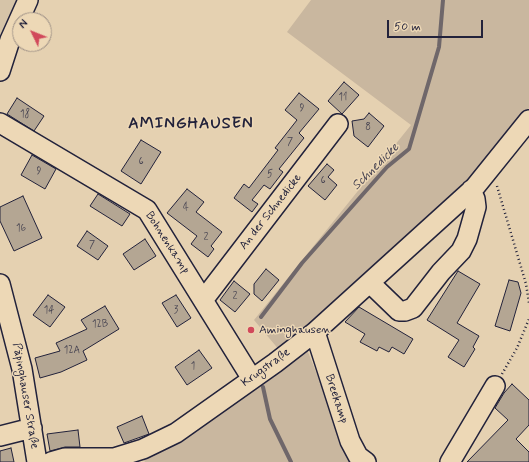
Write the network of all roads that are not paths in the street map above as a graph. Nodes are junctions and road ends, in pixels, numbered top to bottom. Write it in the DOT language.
graph roads {
  1 [pos="28,0"];
  2 [pos="0,71"];
  3 [pos="529,120"];
  4 [pos="0,123"];
  5 [pos="338,124"];
  6 [pos="472,190"];
  7 [pos="370,283"];
  8 [pos="0,284"];
  9 [pos="204,299"];
  10 [pos="315,332"];
  11 [pos="252,379"];
  12 [pos="495,386"];
  13 [pos="32,428"];
  14 [pos="0,436"];
  15 [pos="37,462"];
  16 [pos="51,462"];
  17 [pos="366,462"];
  18 [pos="450,462"];
  1 -- 2 [label="street"];
  3 -- 6 [label="street, Krugstraße"];
  4 -- 9 [label="street, Bohnenkamp"];
  5 -- 9 [label="street, An der Schnedicke"];
  6 -- 7 [label="street, Krugstraße"];
  6 -- 7 [label="street"];
  7 -- 10 [label="street, Krugstraße"];
  8 -- 13 [label="street, Päpinghauser Straße"];
  9 -- 11 [label="street, Bohnenkamp"];
  10 -- 11 [label="street, Krugstraße"];
  10 -- 17 [label="street, Breekamp"];
  11 -- 16 [label="street, Krugstraße"];
  12 -- 18 [label="street"];
  13 -- 14 [label="street"];
  13 -- 15 [label="street, Päpinghauser Straße"];
}
